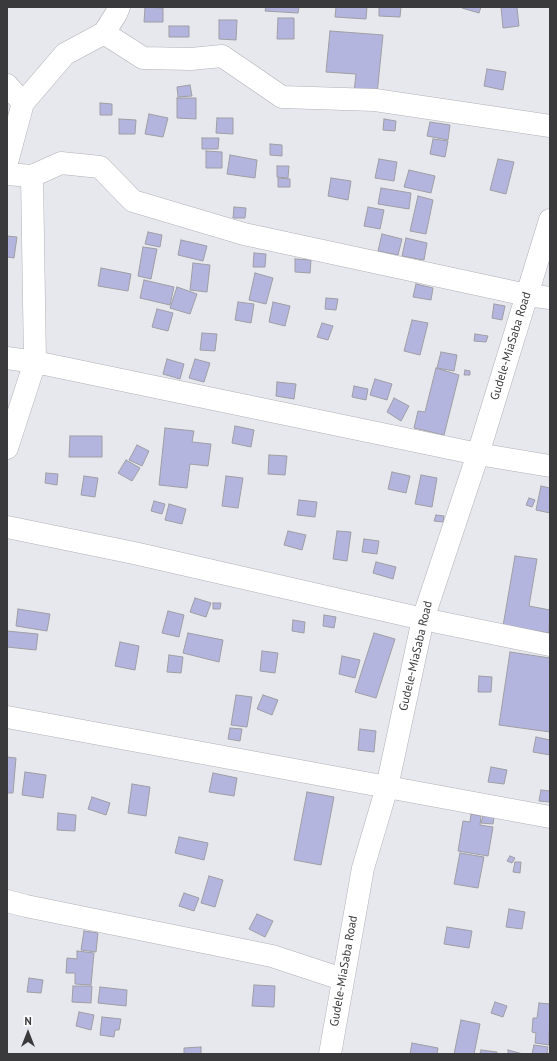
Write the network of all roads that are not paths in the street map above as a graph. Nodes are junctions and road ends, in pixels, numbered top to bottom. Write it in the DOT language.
graph roads {
  1 [pos="119,7"];
  2 [pos="104,33"];
  3 [pos="7,85"];
  4 [pos="22,103"];
  5 [pos="550,126"];
  6 [pos="7,162"];
  7 [pos="7,174"];
  8 [pos="32,176"];
  9 [pos="550,220"];
  10 [pos="527,295"];
  11 [pos="550,298"];
  12 [pos="7,358"];
  13 [pos="35,362"];
  14 [pos="7,448"];
  15 [pos="478,454"];
  16 [pos="550,466"];
  17 [pos="7,527"];
  18 [pos="423,619"];
  19 [pos="550,645"];
  20 [pos="7,717"];
  21 [pos="387,787"];
  22 [pos="550,817"];
  23 [pos="7,901"];
  24 [pos="342,979"];
  25 [pos="330,1054"];
  1 -- 2 [label="street"];
  2 -- 4 [label="street"];
  2 -- 5 [label="street"];
  3 -- 4 [label="street"];
  4 -- 6 [label="street"];
  7 -- 8 [label="street"];
  8 -- 10 [label="street"];
  8 -- 13 [label="street"];
  9 -- 10 [label="street, Gudele-MiaSaba Road"];
  10 -- 11 [label="street"];
  10 -- 15 [label="street, Gudele-MiaSaba Road"];
  12 -- 13 [label="street"];
  13 -- 14 [label="street"];
  13 -- 15 [label="street"];
  15 -- 16 [label="street"];
  15 -- 18 [label="street, Gudele-MiaSaba Road"];
  17 -- 18 [label="street"];
  18 -- 19 [label="street"];
  18 -- 21 [label="street, Gudele-MiaSaba Road"];
  20 -- 21 [label="street"];
  21 -- 22 [label="street"];
  21 -- 24 [label="street, Gudele-MiaSaba Road"];
  23 -- 24 [label="street"];
  24 -- 25 [label="street, Gudele-MiaSaba Road"];
}
